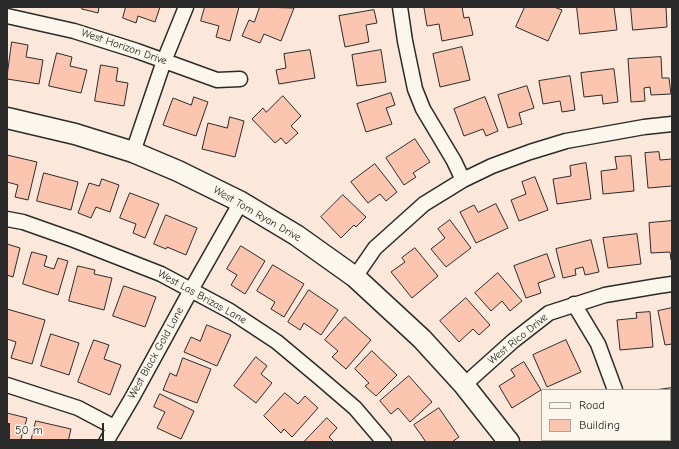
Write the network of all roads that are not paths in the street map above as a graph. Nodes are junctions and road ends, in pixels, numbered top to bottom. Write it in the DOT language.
graph roads {
  1 [pos="186,7"];
  2 [pos="400,7"];
  3 [pos="7,16"];
  4 [pos="164,61"];
  5 [pos="240,79"];
  6 [pos="7,118"];
  7 [pos="672,124"];
  8 [pos="133,152"];
  9 [pos="463,180"];
  10 [pos="241,202"];
  11 [pos="7,219"];
  12 [pos="355,277"];
  13 [pos="672,284"];
  14 [pos="191,290"];
  15 [pos="574,304"];
  16 [pos="7,385"];
  17 [pos="464,385"];
  18 [pos="614,389"];
  19 [pos="114,427"];
  20 [pos="672,441"];
  21 [pos="106,442"];
  22 [pos="384,442"];
  23 [pos="509,442"];
  24 [pos="663,442"];
  1 -- 4 [label="street"];
  2 -- 9 [label="street"];
  3 -- 4 [label="street, West Horizon Drive"];
  4 -- 5 [label="street, West Horizon Drive"];
  4 -- 8 [label="street"];
  6 -- 8 [label="street, West Tom Ryan Drive"];
  7 -- 9 [label="street"];
  8 -- 10 [label="street, West Tom Ryan Drive"];
  9 -- 12 [label="street"];
  10 -- 12 [label="street, West Tom Ryan Drive"];
  10 -- 14 [label="street, West Black Gold Lane"];
  11 -- 14 [label="street, West Las Brizas Lane"];
  12 -- 17 [label="street, West Tom Ryan Drive"];
  13 -- 15 [label="street, West Rico Drive"];
  14 -- 19 [label="street, West Black Gold Lane"];
  14 -- 22 [label="street, West Las Brizas Lane"];
  15 -- 17 [label="street, West Rico Drive"];
  15 -- 18 [label="street"];
  16 -- 19 [label="street"];
  17 -- 23 [label="street, West Tom Ryan Drive"];
  19 -- 21 [label="street, West Black Gold Lane"];
  20 -- 24 [label="street"];
}
